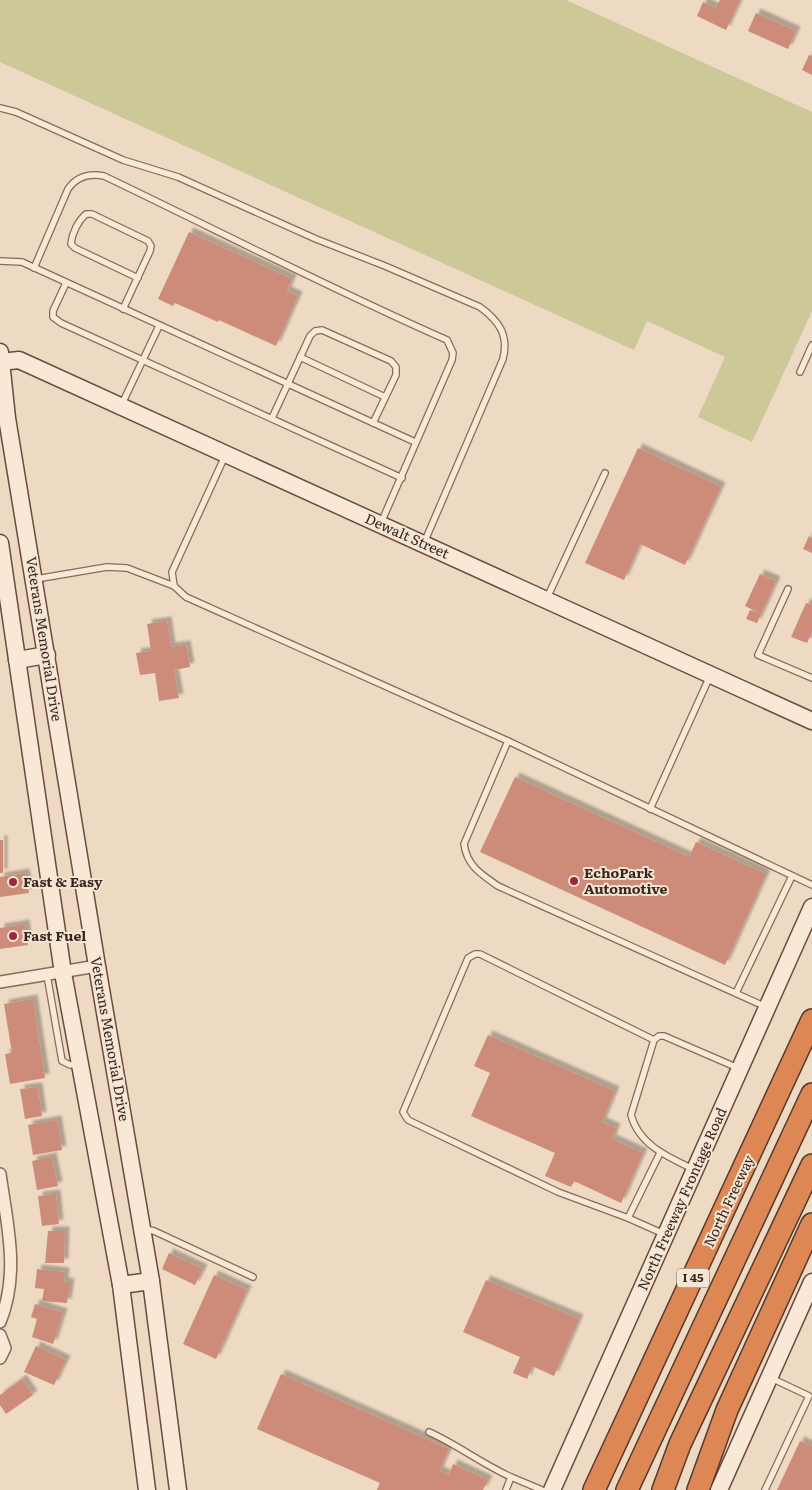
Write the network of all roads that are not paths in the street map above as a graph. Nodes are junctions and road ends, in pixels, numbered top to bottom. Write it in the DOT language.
graph roads {
  1 [pos="0,108"];
  2 [pos="0,261"];
  3 [pos="34,268"];
  4 [pos="138,278"];
  5 [pos="66,283"];
  6 [pos="123,310"];
  7 [pos="158,326"];
  8 [pos="812,345"];
  9 [pos="300,357"];
  10 [pos="0,358"];
  11 [pos="143,359"];
  12 [pos="800,372"];
  13 [pos="288,384"];
  14 [pos="385,397"];
  15 [pos="2,405"];
  16 [pos="121,407"];
  17 [pos="272,418"];
  18 [pos="373,423"];
  19 [pos="415,442"];
  20 [pos="226,453"];
  21 [pos="605,473"];
  22 [pos="402,478"];
  23 [pos="380,525"];
  24 [pos="0,543"];
  25 [pos="424,544"];
  26 [pos="34,580"];
  27 [pos="174,586"];
  28 [pos="788,589"];
  29 [pos="546,600"];
  30 [pos="47,654"];
  31 [pos="17,660"];
  32 [pos="710,674"];
  33 [pos="812,678"];
  34 [pos="812,721"];
  35 [pos="508,741"];
  36 [pos="650,809"];
  37 [pos="792,876"];
  38 [pos="812,885"];
  39 [pos="812,907"];
  40 [pos="97,966"];
  41 [pos="55,974"];
  42 [pos="0,982"];
  43 [pos="736,993"];
  44 [pos="812,1002"];
  45 [pos="767,1008"];
  46 [pos="812,1020"];
  47 [pos="654,1040"];
  48 [pos="792,1066"];
  49 [pos="740,1068"];
  50 [pos="812,1094"];
  51 [pos="660,1153"];
  52 [pos="812,1165"];
  53 [pos="695,1170"];
  54 [pos="0,1181"];
  55 [pos="628,1218"];
  56 [pos="812,1224"];
  57 [pos="142,1228"];
  58 [pos="666,1235"];
  59 [pos="253,1277"];
  60 [pos="152,1281"];
  61 [pos="812,1282"];
  62 [pos="120,1285"];
  63 [pos="0,1322"];
  64 [pos="0,1335"];
  65 [pos="0,1358"];
  66 [pos="769,1378"];
  67 [pos="805,1405"];
  68 [pos="812,1408"];
  69 [pos="429,1432"];
  70 [pos="511,1477"];
  71 [pos="705,1489"];
  72 [pos="147,1490"];
  73 [pos="178,1490"];
  74 [pos="506,1490"];
  75 [pos="542,1490"];
  76 [pos="552,1490"];
  77 [pos="594,1490"];
  78 [pos="627,1490"];
  79 [pos="663,1490"];
  80 [pos="766,1490"];
  1 -- 25 [label="lane"];
  2 -- 3 [label="lane"];
  3 -- 5 [label="lane"];
  3 -- 19 [label="lane"];
  4 -- 4 [label="lane"];
  4 -- 6 [label="lane"];
  5 -- 6 [label="lane"];
  5 -- 11 [label="lane"];
  6 -- 7 [label="lane"];
  7 -- 11 [label="lane"];
  7 -- 13 [label="lane"];
  8 -- 12 [label="lane"];
  9 -- 13 [label="lane"];
  9 -- 14 [label="lane"];
  9 -- 14 [label="lane"];
  10 -- 15 [label="main road, Veterans Memorial Drive"];
  10 -- 16 [label="main road, Dewalt Street"];
  11 -- 16 [label="lane"];
  11 -- 17 [label="lane"];
  13 -- 17 [label="lane"];
  13 -- 18 [label="lane"];
  14 -- 18 [label="lane"];
  15 -- 26 [label="main road, Veterans Memorial Drive"];
  16 -- 20 [label="main road, Dewalt Street"];
  17 -- 22 [label="lane"];
  18 -- 19 [label="lane"];
  19 -- 22 [label="lane"];
  20 -- 23 [label="main road, Dewalt Street"];
  20 -- 27 [label="lane"];
  21 -- 29 [label="lane"];
  22 -- 23 [label="lane"];
  23 -- 25 [label="main road, Dewalt Street"];
  24 -- 31 [label="main road, Veterans Memorial Drive"];
  25 -- 29 [label="main road, Dewalt Street"];
  26 -- 27 [label="lane"];
  26 -- 30 [label="main road, Veterans Memorial Drive"];
  27 -- 35 [label="lane"];
  28 -- 33 [label="lane"];
  29 -- 32 [label="main road, Dewalt Street"];
  30 -- 31 [label="main road"];
  30 -- 40 [label="main road, Veterans Memorial Drive"];
  31 -- 41 [label="main road, Veterans Memorial Drive"];
  32 -- 34 [label="main road, Dewalt Street"];
  32 -- 36 [label="lane"];
  35 -- 36 [label="lane"];
  35 -- 43 [label="lane"];
  36 -- 37 [label="lane"];
  37 -- 38 [label="lane"];
  37 -- 43 [label="lane"];
  39 -- 45 [label="main road, North Freeway Frontage Road"];
  40 -- 41 [label="street"];
  40 -- 57 [label="main road, Veterans Memorial Drive"];
  41 -- 42 [label="street"];
  41 -- 62 [label="main road, Veterans Memorial Drive"];
  43 -- 45 [label="lane"];
  44 -- 48 [label="highway"];
  45 -- 49 [label="main road, North Freeway Frontage Road"];
  46 -- 48 [label="highway, North Freeway / I 45"];
  47 -- 49 [label="lane"];
  47 -- 51 [label="lane"];
  47 -- 55 [label="lane"];
  48 -- 77 [label="highway, North Freeway / I 45"];
  49 -- 53 [label="main road, North Freeway Frontage Road"];
  50 -- 78 [label="highway"];
  51 -- 53 [label="lane"];
  51 -- 55 [label="lane"];
  52 -- 79 [label="highway"];
  53 -- 58 [label="main road, North Freeway Frontage Road"];
  54 -- 63 [label="street"];
  55 -- 58 [label="lane"];
  56 -- 71 [label="highway"];
  57 -- 59 [label="lane"];
  57 -- 60 [label="main road, Veterans Memorial Drive"];
  58 -- 76 [label="main road, North Freeway Frontage Road"];
  60 -- 62 [label="main road"];
  60 -- 73 [label="main road, Veterans Memorial Drive"];
  61 -- 66 [label="main road"];
  62 -- 72 [label="main road, Veterans Memorial Drive"];
  64 -- 65 [label="street"];
  66 -- 67 [label="lane"];
  66 -- 71 [label="main road"];
  67 -- 68 [label="lane"];
  67 -- 80 [label="lane"];
  69 -- 70 [label="lane"];
  70 -- 74 [label="lane"];
  70 -- 75 [label="lane"];
}
